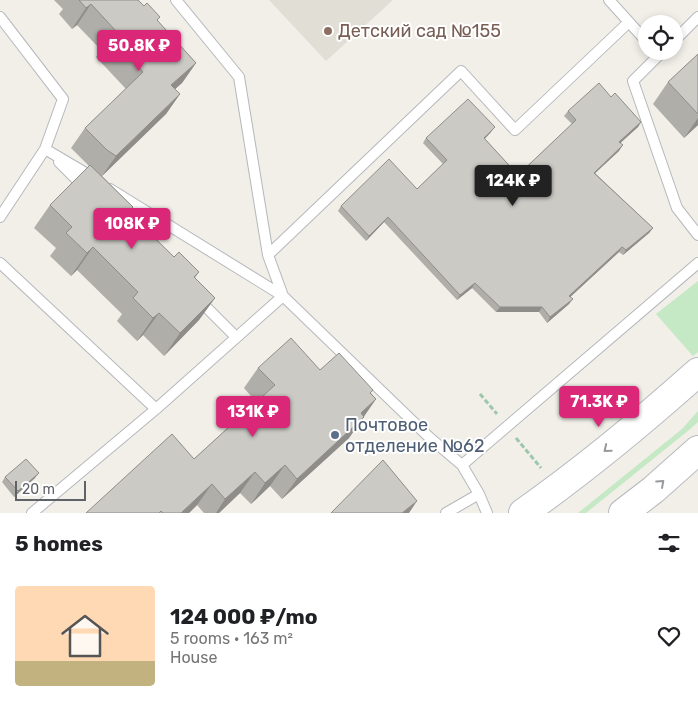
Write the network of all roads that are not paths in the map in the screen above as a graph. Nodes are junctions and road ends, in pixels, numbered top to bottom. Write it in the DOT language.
graph roads {
  1 [pos="176,0"];
  2 [pos="610,0"];
  3 [pos="0,17"];
  4 [pos="698,17"];
  5 [pos="629,22"];
  6 [pos="638,32"];
  7 [pos="683,32"];
  8 [pos="652,60"];
  9 [pos="46,148"];
  10 [pos="95,198"];
  11 [pos="0,217"];
  12 [pos="698,235"];
  13 [pos="268,255"];
  14 [pos="698,263"];
  15 [pos="0,264"];
  16 [pos="194,295"];
  17 [pos="283,296"];
  18 [pos="236,337"];
  19 [pos="698,372"];
  20 [pos="156,409"];
  21 [pos="698,450"];
  22 [pos="462,466"];
  23 [pos="479,494"];
  24 [pos="32,513"];
  25 [pos="446,513"];
  26 [pos="487,513"];
  27 [pos="523,513"];
  28 [pos="623,513"];
  1 -- 13 [label="lane"];
  2 -- 5 [label="lane"];
  3 -- 9 [label="lane"];
  4 -- 7 [label="lane"];
  5 -- 6 [label="lane"];
  5 -- 13 [label="lane"];
  8 -- 12 [label="lane"];
  9 -- 10 [label="lane"];
  9 -- 11 [label="lane"];
  9 -- 17 [label="lane"];
  13 -- 17 [label="lane"];
  14 -- 22 [label="lane"];
  15 -- 20 [label="lane"];
  16 -- 18 [label="lane"];
  17 -- 18 [label="lane"];
  17 -- 22 [label="lane"];
  18 -- 20 [label="lane"];
  19 -- 27 [label="main road, one-way"];
  20 -- 24 [label="lane"];
  28 -- 21 [label="main road, one-way"];
  22 -- 23 [label="lane"];
  23 -- 25 [label="lane"];
  23 -- 26 [label="lane"];
}
